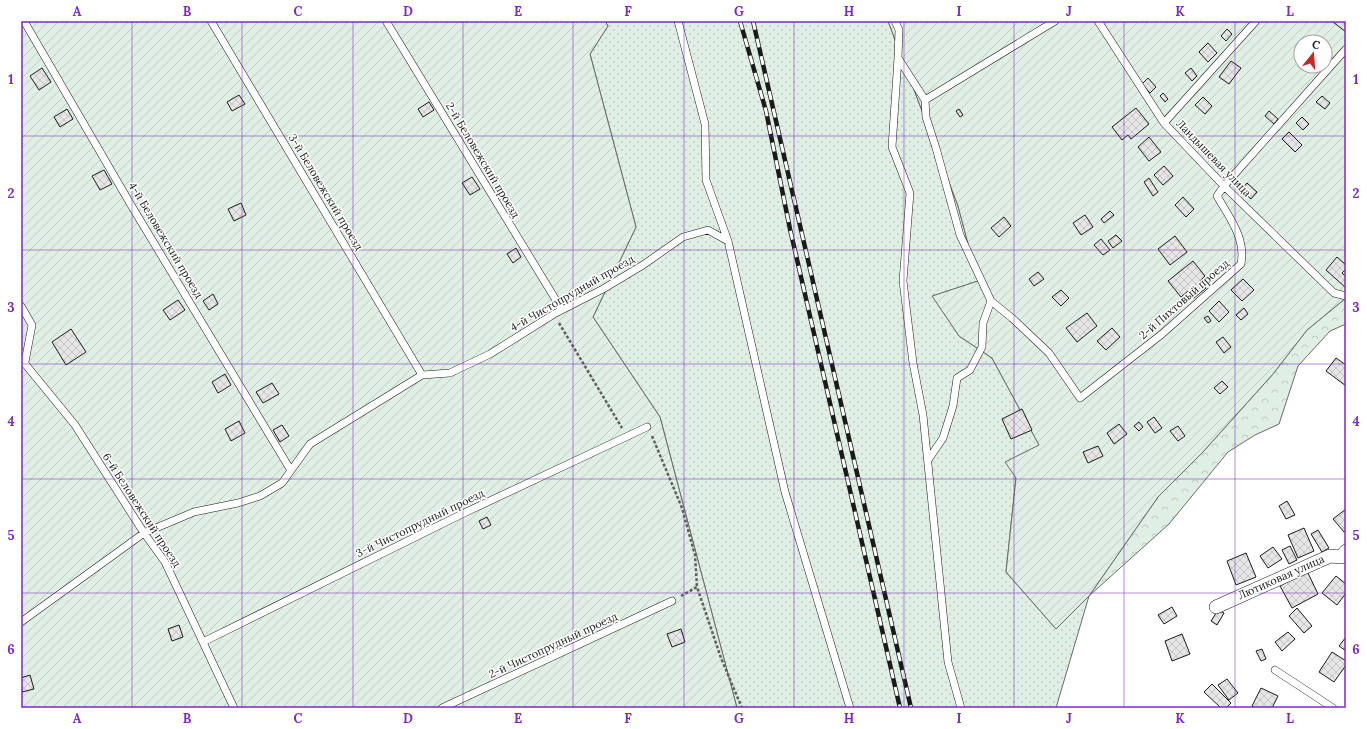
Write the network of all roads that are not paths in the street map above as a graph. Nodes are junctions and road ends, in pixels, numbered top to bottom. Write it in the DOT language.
graph roads {
  1 [pos="24,21"];
  2 [pos="211,21"];
  3 [pos="386,21"];
  4 [pos="678,21"];
  5 [pos="895,21"];
  6 [pos="1055,21"];
  7 [pos="1098,21"];
  8 [pos="1256,21"];
  9 [pos="1346,49"];
  10 [pos="898,58"];
  11 [pos="925,100"];
  12 [pos="1164,123"];
  13 [pos="1224,186"];
  14 [pos="728,241"];
  15 [pos="1346,296"];
  16 [pos="991,301"];
  17 [pos="21,306"];
  18 [pos="562,310"];
  19 [pos="23,360"];
  20 [pos="422,374"];
  21 [pos="647,427"];
  22 [pos="928,460"];
  23 [pos="290,469"];
  24 [pos="144,533"];
  25 [pos="1344,557"];
  26 [pos="672,601"];
  27 [pos="1216,607"];
  28 [pos="22,621"];
  29 [pos="203,642"];
  30 [pos="1275,670"];
  31 [pos="234,708"];
  32 [pos="442,708"];
  33 [pos="850,708"];
  34 [pos="962,708"];
  35 [pos="1333,708"];
  1 -- 23 [label="lane, 4-й Беловежский проезд"];
  2 -- 20 [label="lane, 3-й Беловежский проезд"];
  3 -- 18 [label="lane, 2-й Беловежский проезд"];
  4 -- 14 [label="lane"];
  5 -- 10 [label="lane"];
  6 -- 11 [label="lane"];
  7 -- 12 [label="lane, Ландышевая улица"];
  8 -- 12 [label="lane"];
  9 -- 13 [label="lane"];
  10 -- 11 [label="lane"];
  10 -- 22 [label="lane"];
  11 -- 16 [label="lane"];
  12 -- 13 [label="lane, Ландышевая улица"];
  13 -- 15 [label="lane, Ландышевая улица"];
  13 -- 16 [label="lane, 2-й Пихтовый проезд"];
  14 -- 18 [label="lane, 4-й Чистопрудный проезд"];
  14 -- 33 [label="lane"];
  16 -- 22 [label="lane"];
  17 -- 19 [label="lane"];
  18 -- 20 [label="lane, 4-й Чистопрудный проезд"];
  19 -- 24 [label="lane, 6-й Беловежский проезд"];
  20 -- 23 [label="lane, 4-й Чистопрудный проезд"];
  21 -- 29 [label="lane, 3-й Чистопрудный проезд"];
  22 -- 34 [label="lane"];
  23 -- 24 [label="lane, 4-й Чистопрудный проезд"];
  24 -- 28 [label="lane, 4-й Чистопрудный проезд"];
  24 -- 29 [label="lane, 6-й Беловежский проезд"];
  25 -- 27 [label="street, Лютиковая улица"];
  26 -- 32 [label="lane, 2-й Чистопрудный проезд"];
  29 -- 31 [label="lane, 6-й Беловежский проезд"];
  30 -- 35 [label="lane"];
}
